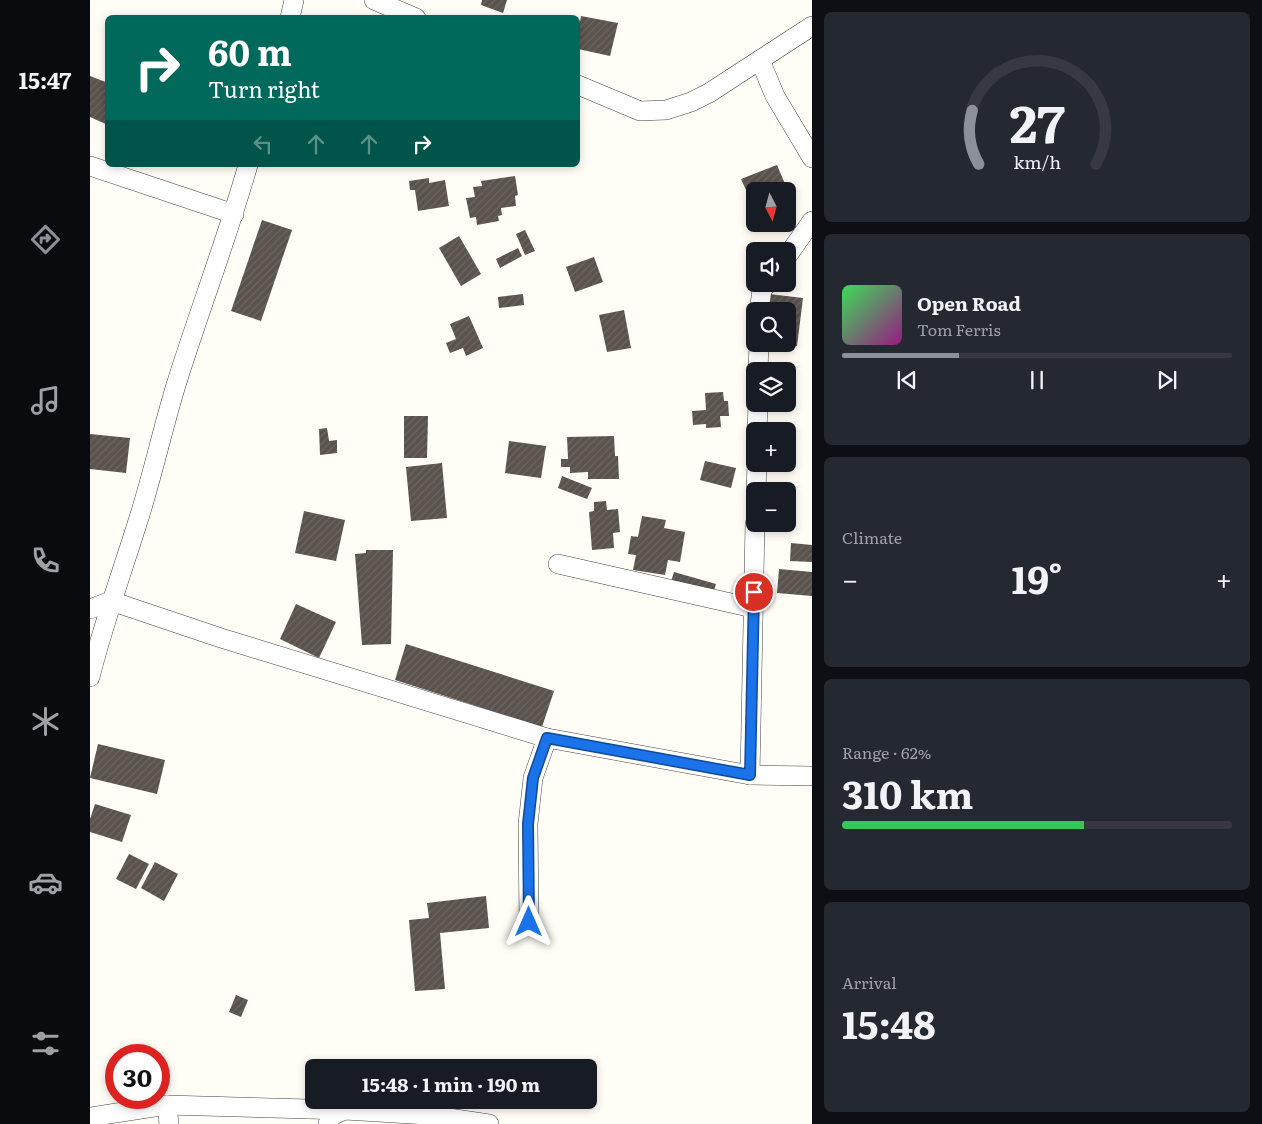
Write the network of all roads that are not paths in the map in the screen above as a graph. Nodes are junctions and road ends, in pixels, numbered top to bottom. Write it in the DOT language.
graph roads {
  1 [pos="294,0"];
  2 [pos="374,0"];
  3 [pos="291,15"];
  4 [pos="409,15"];
  5 [pos="812,26"];
  6 [pos="760,60"];
  7 [pos="580,86"];
  8 [pos="812,158"];
  9 [pos="90,166"];
  10 [pos="247,167"];
  11 [pos="234,214"];
  12 [pos="812,221"];
  13 [pos="796,244"];
  14 [pos="755,532"];
  15 [pos="558,564"];
  16 [pos="111,601"];
  17 [pos="754,608"];
  18 [pos="90,609"];
  19 [pos="90,676"];
  20 [pos="547,738"];
  21 [pos="750,775"];
  22 [pos="812,776"];
  23 [pos="529,922"];
  24 [pos="170,1105"];
  25 [pos="141,1109"];
  26 [pos="167,1109"];
  27 [pos="345,1110"];
  28 [pos="90,1117"];
  29 [pos="169,1124"];
  30 [pos="328,1124"];
  31 [pos="489,1124"];
  1 -- 3 [label="street"];
  2 -- 4 [label="street"];
  5 -- 6 [label="street"];
  6 -- 7 [label="street"];
  6 -- 8 [label="street"];
  9 -- 11 [label="street"];
  10 -- 11 [label="street"];
  11 -- 16 [label="street"];
  12 -- 13 [label="street"];
  14 -- 17 [label="street"];
  15 -- 17 [label="street"];
  16 -- 18 [label="street"];
  16 -- 19 [label="street"];
  16 -- 20 [label="street"];
  17 -- 21 [label="street"];
  20 -- 21 [label="street"];
  20 -- 23 [label="street"];
  21 -- 22 [label="street"];
  24 -- 27 [label="street"];
  25 -- 28 [label="street"];
  26 -- 29 [label="street"];
  27 -- 30 [label="street"];
  27 -- 31 [label="street"];
}
